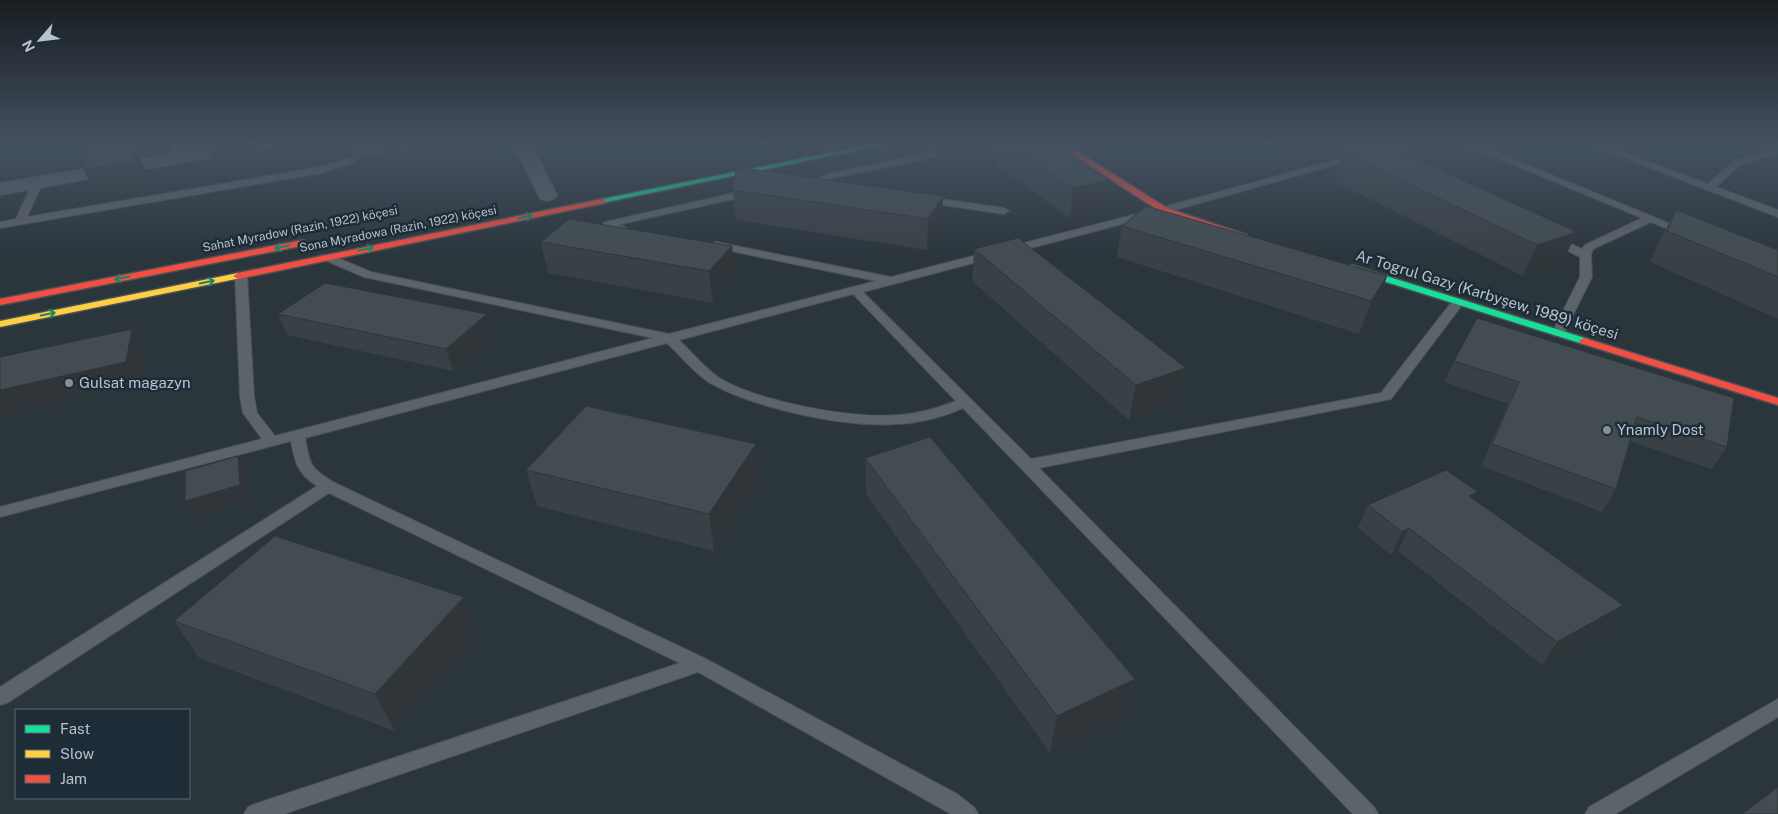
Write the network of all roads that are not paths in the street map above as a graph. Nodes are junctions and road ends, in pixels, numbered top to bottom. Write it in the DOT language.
graph roads {
  1 [pos="43,181"];
  2 [pos="258,181"];
  3 [pos="540,181"];
  4 [pos="703,181"];
  5 [pos="814,181"];
  6 [pos="1118,181"];
  7 [pos="1271,181"];
  8 [pos="1559,181"];
  9 [pos="1690,181"];
  10 [pos="1717,181"];
  11 [pos="38,182"];
  12 [pos="834,187"];
  13 [pos="0,188"];
  14 [pos="1709,188"];
  15 [pos="762,190"];
  16 [pos="547,195"];
  17 [pos="919,199"];
  18 [pos="1164,210"];
  19 [pos="1004,211"];
  20 [pos="1778,214"];
  21 [pos="1651,218"];
  22 [pos="20,222"];
  23 [pos="0,225"];
  24 [pos="631,230"];
  25 [pos="1541,235"];
  26 [pos="1697,237"];
  27 [pos="1259,240"];
  28 [pos="313,241"];
  29 [pos="708,244"];
  30 [pos="1585,255"];
  31 [pos="326,258"];
  32 [pos="1344,266"];
  33 [pos="241,275"];
  34 [pos="891,281"];
  35 [pos="855,290"];
  36 [pos="0,302"];
  37 [pos="1458,302"];
  38 [pos="0,324"];
  39 [pos="1558,333"];
  40 [pos="669,338"];
  41 [pos="965,402"];
  42 [pos="1778,402"];
  43 [pos="297,435"];
  44 [pos="271,442"];
  45 [pos="1028,465"];
  46 [pos="328,486"];
  47 [pos="0,512"];
  48 [pos="700,664"];
  49 [pos="0,697"];
  50 [pos="1778,707"];
  51 [pos="255,814"];
  52 [pos="967,814"];
  53 [pos="1367,814"];
  54 [pos="1596,814"];
  1 -- 11 [label="street"];
  2 -- 22 [label="lane"];
  3 -- 16 [label="street"];
  31 -- 4 [label="main road, Sona Myradowa (Razin, 1922) köçesi, one-way"];
  5 -- 12 [label="lane"];
  6 -- 18 [label="main road"];
  7 -- 18 [label="lane"];
  8 -- 21 [label="lane"];
  9 -- 14 [label="lane"];
  10 -- 14 [label="lane"];
  11 -- 13 [label="street"];
  11 -- 22 [label="lane"];
  14 -- 20 [label="lane"];
  15 -- 24 [label="lane"];
  17 -- 19 [label="lane"];
  18 -- 27 [label="main road"];
  18 -- 34 [label="lane"];
  21 -- 26 [label="lane"];
  21 -- 30 [label="lane"];
  22 -- 23 [label="lane"];
  25 -- 30 [label="lane"];
  28 -- 36 [label="main road, Sahat Myradow (Razin, 1922) köçesi, one-way"];
  29 -- 34 [label="lane"];
  30 -- 39 [label="lane"];
  31 -- 33 [label="main road, Sona Myradowa (Razin, 1922) köçesi"];
  31 -- 40 [label="lane"];
  32 -- 37 [label="main road, Ar Togrul Gazy (Karbyşew, 1989) köçesi"];
  38 -- 33 [label="main road, Sona Myradowa (Razin, 1922) köçesi, one-way"];
  33 -- 44 [label="lane"];
  34 -- 35 [label="lane"];
  35 -- 40 [label="lane"];
  35 -- 41 [label="lane"];
  37 -- 39 [label="main road, Ar Togrul Gazy (Karbyşew, 1989) köçesi"];
  37 -- 45 [label="lane"];
  39 -- 42 [label="main road, Ar Togrul Gazy (Karbyşew, 1989) köçesi"];
  40 -- 41 [label="lane"];
  40 -- 43 [label="lane"];
  41 -- 45 [label="lane"];
  43 -- 44 [label="lane"];
  43 -- 46 [label="lane"];
  44 -- 47 [label="lane"];
  45 -- 53 [label="lane"];
  46 -- 48 [label="lane"];
  46 -- 49 [label="lane"];
  48 -- 51 [label="lane"];
  48 -- 52 [label="lane"];
  50 -- 54 [label="lane"];
}
